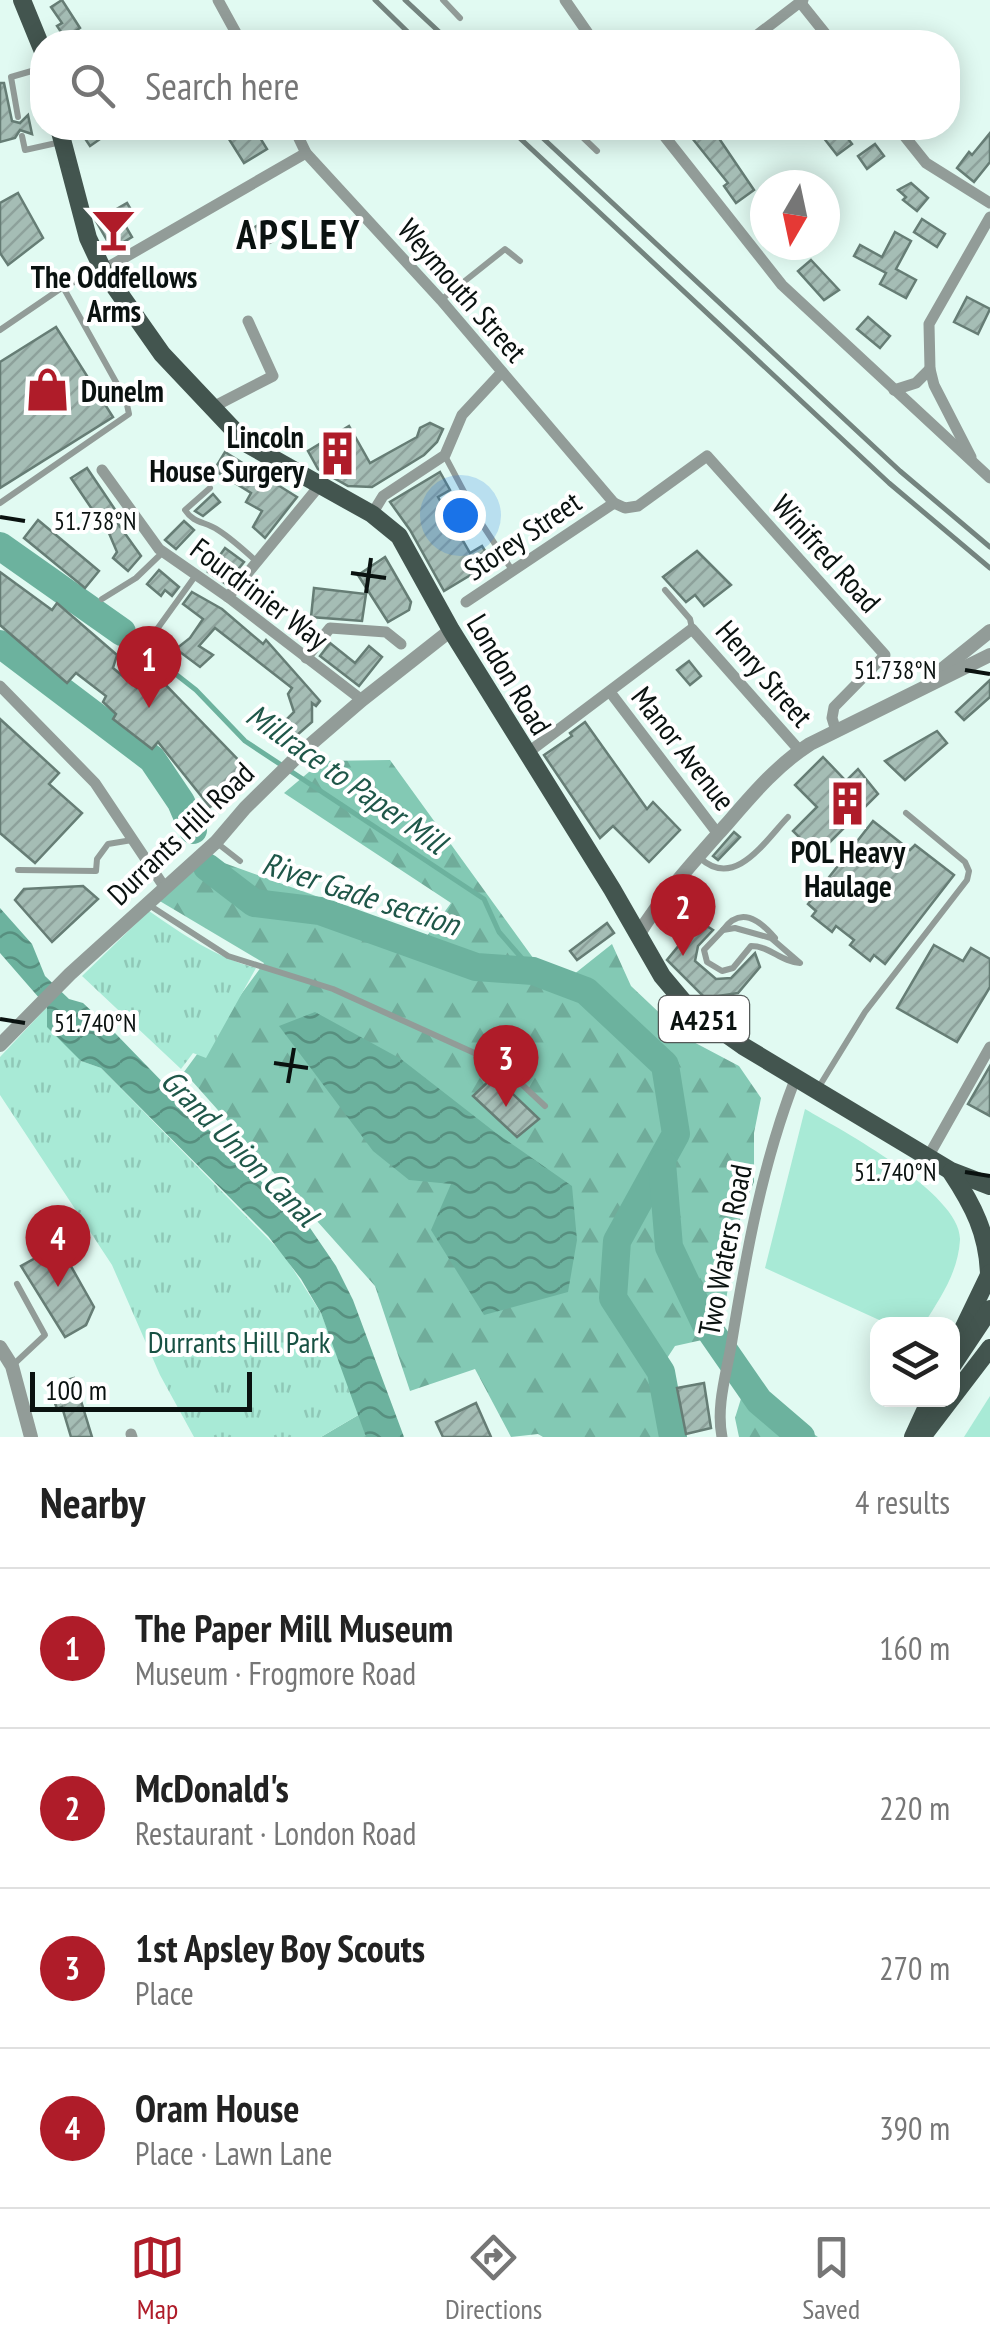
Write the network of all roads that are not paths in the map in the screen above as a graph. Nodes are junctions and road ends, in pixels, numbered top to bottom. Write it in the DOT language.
graph roads {
  1 [pos="22,0"];
  2 [pos="218,0"];
  3 [pos="443,0"];
  4 [pos="565,0"];
  5 [pos="802,1"];
  6 [pos="460,18"];
  7 [pos="34,30"];
  8 [pos="235,30"];
  9 [pos="586,30"];
  10 [pos="764,30"];
  11 [pos="823,30"];
  12 [pos="30,71"];
  13 [pos="18,117"];
  14 [pos="22,136"];
  15 [pos="49,140"];
  16 [pos="62,140"];
  17 [pos="300,140"];
  18 [pos="585,140"];
  19 [pos="667,140"];
  20 [pos="908,140"];
  21 [pos="596,151"];
  22 [pos="306,153"];
  23 [pos="990,203"];
  24 [pos="990,217"];
  25 [pos="520,261"];
  26 [pos="103,270"];
  27 [pos="63,286"];
  28 [pos="441,300"];
  29 [pos="248,320"];
  30 [pos="0,330"];
  31 [pos="930,369"];
  32 [pos="502,372"];
  33 [pos="894,390"];
  34 [pos="211,408"];
  35 [pos="990,454"];
  36 [pos="445,455"];
  37 [pos="706,456"];
  38 [pos="975,464"];
  39 [pos="102,470"];
  40 [pos="990,478"];
  41 [pos="320,485"];
  42 [pos="210,488"];
  43 [pos="614,503"];
  44 [pos="0,504"];
  45 [pos="372,514"];
  46 [pos="163,552"];
  47 [pos="257,562"];
  48 [pos="513,572"];
  49 [pos="196,574"];
  50 [pos="665,590"];
  51 [pos="228,597"];
  52 [pos="102,600"];
  53 [pos="466,602"];
  54 [pos="692,629"];
  55 [pos="451,630"];
  56 [pos="990,631"];
  57 [pos="401,644"];
  58 [pos="990,656"];
  59 [pos="137,657"];
  60 [pos="306,658"];
  61 [pos="0,686"];
  62 [pos="922,687"];
  63 [pos="610,692"];
  64 [pos="362,700"];
  65 [pos="836,732"];
  66 [pos="800,750"];
  67 [pos="526,754"];
  68 [pos="906,813"];
  69 [pos="788,816"];
  70 [pos="718,834"];
  71 [pos="133,840"];
  72 [pos="216,842"];
  73 [pos="698,856"];
  74 [pos="240,860"];
  75 [pos="18,870"];
  76 [pos="165,888"];
  77 [pos="148,905"];
  78 [pos="723,930"];
  79 [pos="638,935"];
  80 [pos="779,943"];
  81 [pos="0,1045"];
  82 [pos="990,1047"];
  83 [pos="796,1077"];
  84 [pos="817,1090"];
  85 [pos="545,1106"];
  86 [pos="928,1157"];
  87 [pos="990,1174"];
  88 [pos="956,1175"];
  89 [pos="990,1186"];
  90 [pos="990,1205"];
  91 [pos="990,1274"];
  92 [pos="17,1284"];
  93 [pos="990,1309"];
  94 [pos="960,1336"];
  95 [pos="0,1347"];
  96 [pos="990,1348"];
  97 [pos="960,1354"];
  98 [pos="12,1366"];
  99 [pos="927,1407"];
  100 [pos="31,1437"];
  101 [pos="722,1437"];
  102 [pos="913,1437"];
  103 [pos="922,1437"];
  1 -- 7 [label="main road"];
  2 -- 8 [label="street"];
  3 -- 6 [label="lane"];
  4 -- 9 [label="street"];
  5 -- 10 [label="street"];
  5 -- 11 [label="street"];
  12 -- 13 [label="lane"];
  14 -- 15 [label="lane"];
  16 -- 26 [label="main road, London Road / A4251"];
  17 -- 22 [label="street, Weymouth Street"];
  18 -- 21 [label="lane"];
  19 -- 33 [label="street"];
  20 -- 23 [label="street"];
  22 -- 26 [label="street"];
  22 -- 28 [label="street, Weymouth Street"];
  24 -- 31 [label="street"];
  25 -- 28 [label="lane"];
  26 -- 27 [label="lane"];
  26 -- 34 [label="main road, London Road / A4251"];
  27 -- 30 [label="lane"];
  27 -- 44 [label="lane"];
  28 -- 32 [label="street, Weymouth Street"];
  29 -- 34 [label="street"];
  31 -- 33 [label="street"];
  31 -- 38 [label="street"];
  32 -- 36 [label="street"];
  32 -- 43 [label="street, Weymouth Street"];
  33 -- 38 [label="street"];
  34 -- 41 [label="main road, London Road / A4251"];
  35 -- 38 [label="street"];
  36 -- 45 [label="street"];
  36 -- 48 [label="lane"];
  37 -- 43 [label="street, Storey Street"];
  37 -- 65 [label="street, Winifred Road"];
  38 -- 40 [label="street"];
  39 -- 46 [label="street, Fourdrinier Way"];
  41 -- 45 [label="main road, London Road / A4251"];
  41 -- 47 [label="street"];
  42 -- 47 [label="lane"];
  43 -- 48 [label="street, Storey Street"];
  45 -- 55 [label="main road, London Road / A4251"];
  46 -- 49 [label="street, Fourdrinier Way"];
  46 -- 52 [label="lane"];
  47 -- 51 [label="street"];
  48 -- 53 [label="street, Storey Street"];
  49 -- 51 [label="street, Fourdrinier Way"];
  49 -- 59 [label="lane"];
  50 -- 54 [label="lane"];
  51 -- 60 [label="street, Fourdrinier Way"];
  54 -- 63 [label="street"];
  54 -- 66 [label="street, Henry Street"];
  55 -- 64 [label="street, Durrants Hill Road"];
  55 -- 67 [label="main road, London Road / A4251"];
  56 -- 62 [label="street"];
  57 -- 60 [label="street"];
  58 -- 62 [label="street"];
  60 -- 64 [label="street, Fourdrinier Way"];
  61 -- 71 [label="street"];
  62 -- 65 [label="street"];
  63 -- 67 [label="street"];
  63 -- 70 [label="street, Manor Avenue"];
  64 -- 72 [label="street, Durrants Hill Road"];
  65 -- 66 [label="street"];
  66 -- 70 [label="street"];
  67 -- 79 [label="main road, London Road / A4251"];
  68 -- 84 [label="lane"];
  69 -- 73 [label="lane"];
  70 -- 73 [label="street"];
  71 -- 75 [label="lane"];
  71 -- 76 [label="street"];
  72 -- 74 [label="lane"];
  72 -- 76 [label="street, Durrants Hill Road"];
  73 -- 79 [label="street"];
  76 -- 77 [label="street, Durrants Hill Road"];
  77 -- 81 [label="street, Durrants Hill Road"];
  77 -- 85 [label="lane"];
  78 -- 80 [label="lane"];
  78 -- 80 [label="lane"];
  78 -- 80 [label="lane"];
  79 -- 83 [label="main road, London Road / A4251"];
  82 -- 86 [label="street"];
  83 -- 84 [label="main road, London Road / A4251"];
  83 -- 101 [label="street, Two Waters Road"];
  84 -- 86 [label="main road, London Road / A4251"];
  86 -- 88 [label="main road, London Road / A4251"];
  87 -- 88 [label="main road"];
  88 -- 89 [label="main road, London Road / A4251"];
  88 -- 90 [label="main road, A4251"];
  88 -- 91 [label="main road"];
  91 -- 94 [label="main road"];
  92 -- 98 [label="lane"];
  93 -- 97 [label="main road"];
  95 -- 98 [label="street"];
  96 -- 103 [label="main road"];
  98 -- 100 [label="street"];
  99 -- 102 [label="main road"];
}
